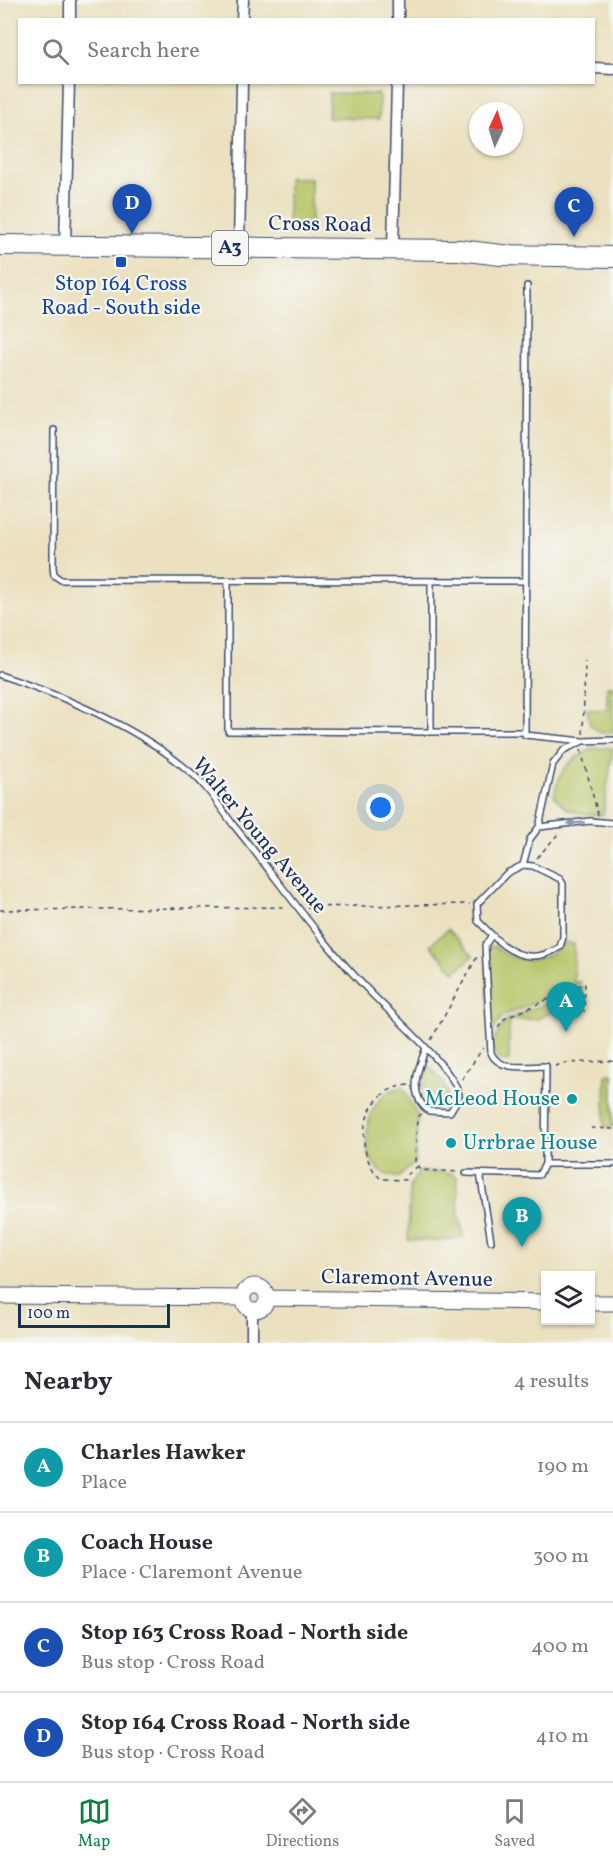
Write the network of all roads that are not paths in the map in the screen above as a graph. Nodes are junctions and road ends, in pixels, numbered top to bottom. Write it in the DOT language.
graph roads {
  1 [pos="70,0"];
  2 [pos="243,0"];
  3 [pos="398,0"];
  4 [pos="70,18"];
  5 [pos="242,18"];
  6 [pos="398,18"];
  7 [pos="595,68"];
  8 [pos="613,69"];
  9 [pos="69,84"];
  10 [pos="242,84"];
  11 [pos="397,84"];
  12 [pos="0,245"];
  13 [pos="613,245"];
  14 [pos="65,246"];
  15 [pos="239,248"];
  16 [pos="393,250"];
  17 [pos="459,250"];
  18 [pos="613,257"];
  19 [pos="527,286"];
  20 [pos="54,430"];
  21 [pos="228,580"];
  22 [pos="431,580"];
  23 [pos="526,581"];
  24 [pos="0,675"];
  25 [pos="431,732"];
  26 [pos="525,732"];
  27 [pos="613,740"];
  28 [pos="581,742"];
  29 [pos="613,823"];
  30 [pos="539,827"];
  31 [pos="523,865"];
  32 [pos="492,935"];
  33 [pos="426,1048"];
  34 [pos="545,1164"];
  35 [pos="613,1164"];
  36 [pos="466,1173"];
  37 [pos="480,1173"];
  38 [pos="491,1241"];
  39 [pos="0,1296"];
  40 [pos="267,1298"];
  41 [pos="541,1302"];
  42 [pos="595,1303"];
  43 [pos="613,1303"];
  44 [pos="247,1304"];
  45 [pos="252,1343"];
  1 -- 4 [label="street"];
  2 -- 5 [label="street"];
  3 -- 6 [label="street"];
  7 -- 8 [label="street"];
  9 -- 14 [label="street"];
  10 -- 15 [label="street"];
  11 -- 16 [label="street"];
  12 -- 14 [label="highway, Cross Road / A3"];
  13 -- 17 [label="highway, Cross Road / A3"];
  14 -- 15 [label="highway, Cross Road / A3"];
  15 -- 16 [label="highway, Cross Road / A3"];
  16 -- 17 [label="highway, Cross Road / A3"];
  17 -- 18 [label="highway, Cross Road / A3"];
  19 -- 23 [label="lane"];
  20 -- 21 [label="lane"];
  21 -- 22 [label="lane"];
  21 -- 25 [label="lane"];
  22 -- 23 [label="lane"];
  22 -- 25 [label="lane"];
  23 -- 26 [label="lane"];
  24 -- 33 [label="lane, Walter Young Avenue"];
  25 -- 26 [label="lane"];
  26 -- 28 [label="lane"];
  27 -- 28 [label="lane"];
  28 -- 30 [label="lane"];
  29 -- 30 [label="lane, one-way"];
  30 -- 31 [label="lane"];
  31 -- 32 [label="lane"];
  31 -- 32 [label="lane"];
  32 -- 34 [label="lane"];
  33 -- 33 [label="lane, Walter Young Avenue"];
  34 -- 35 [label="lane"];
  34 -- 37 [label="lane"];
  36 -- 37 [label="lane"];
  37 -- 38 [label="lane"];
  39 -- 44 [label="street"];
  40 -- 41 [label="street, Claremont Avenue"];
  40 -- 44 [label="street"];
  40 -- 44 [label="street"];
  42 -- 43 [label="street"];
  44 -- 45 [label="street"];
}
